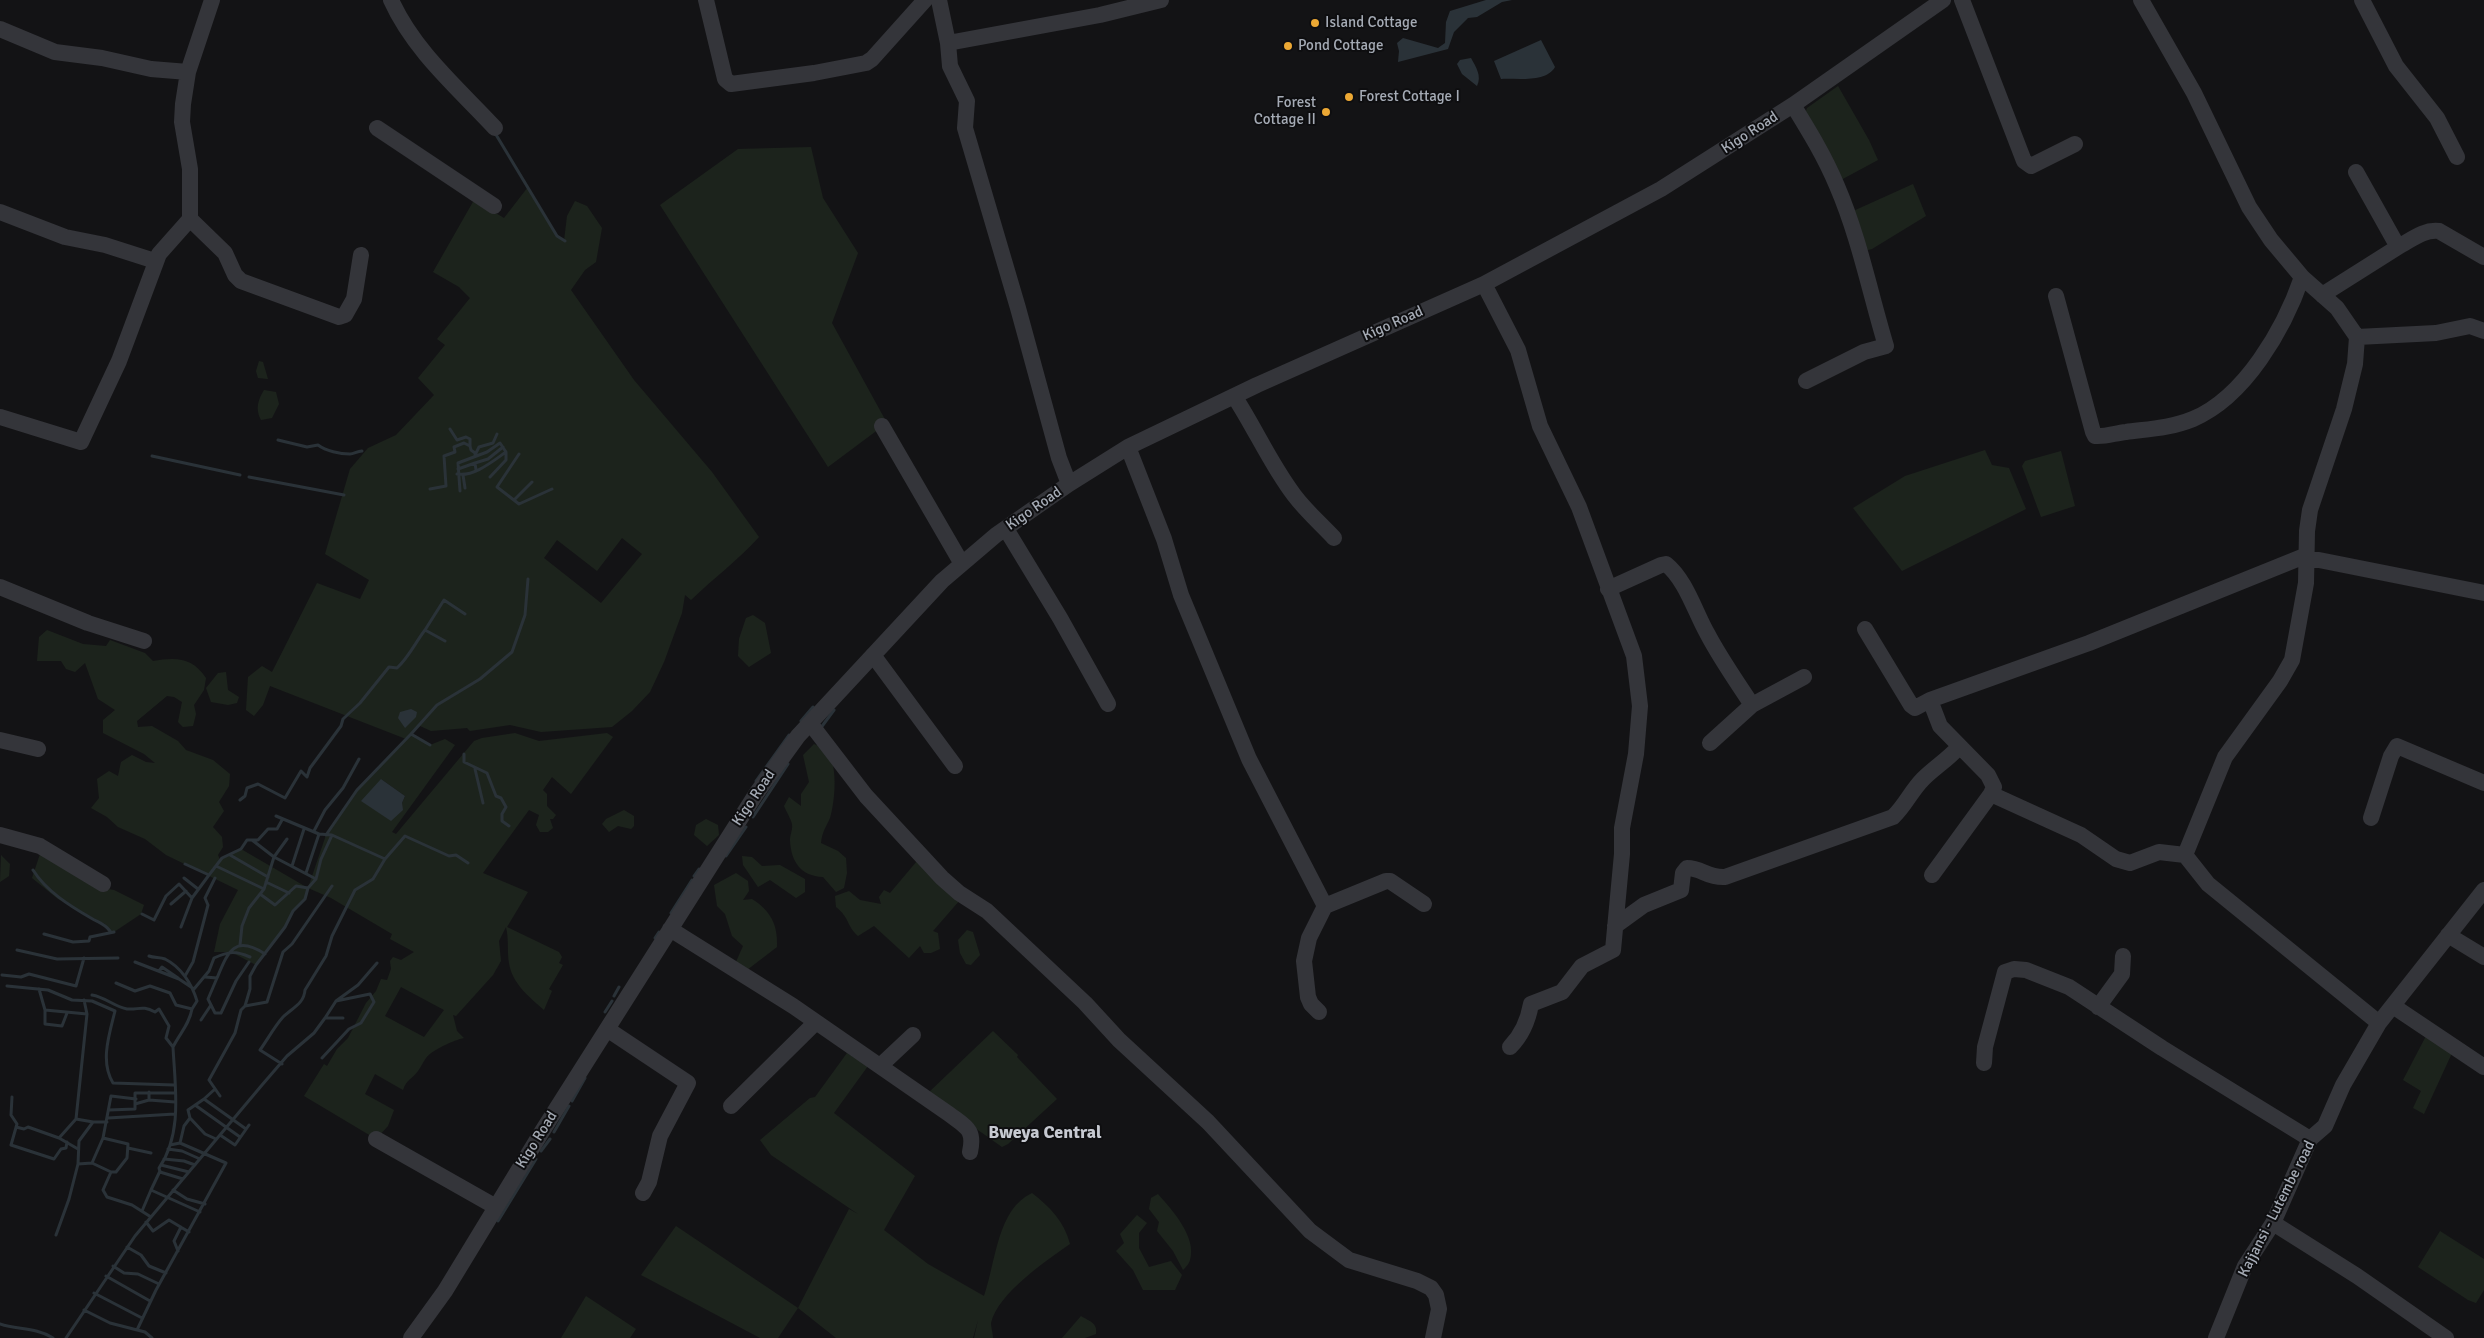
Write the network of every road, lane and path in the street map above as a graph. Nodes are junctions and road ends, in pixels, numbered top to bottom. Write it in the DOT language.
graph roads {
  1 [pos="212,0"];
  2 [pos="391,0"];
  3 [pos="706,0"];
  4 [pos="925,0"];
  5 [pos="939,0"];
  6 [pos="1161,0"];
  7 [pos="1943,0"];
  8 [pos="1962,0"];
  9 [pos="2141,0"];
  10 [pos="2362,0"];
  11 [pos="0,29"];
  12 [pos="948,43"];
  13 [pos="188,72"];
  14 [pos="1793,105"];
  15 [pos="377,128"];
  16 [pos="495,128"];
  17 [pos="2075,144"];
  18 [pos="2457,157"];
  19 [pos="2356,172"];
  20 [pos="494,206"];
  21 [pos="0,212"];
  22 [pos="190,219"];
  23 [pos="2398,247"];
  24 [pos="361,255"];
  25 [pos="2484,257"];
  26 [pos="155,262"];
  27 [pos="2302,277"];
  28 [pos="1484,284"];
  29 [pos="2322,295"];
  30 [pos="2056,296"];
  31 [pos="2484,331"];
  32 [pos="2357,337"];
  33 [pos="1806,381"];
  34 [pos="1234,396"];
  35 [pos="0,417"];
  36 [pos="882,426"];
  37 [pos="1128,447"];
  38 [pos="1069,484"];
  39 [pos="1006,529"];
  40 [pos="1334,538"];
  41 [pos="2307,558"];
  42 [pos="962,564"];
  43 [pos="0,587"];
  44 [pos="1608,589"];
  45 [pos="2484,594"];
  46 [pos="1865,629"];
  47 [pos="144,641"];
  48 [pos="873,655"];
  49 [pos="1804,676"];
  50 [pos="1930,700"];
  51 [pos="1108,704"];
  52 [pos="1752,705"];
  53 [pos="810,723"];
  54 [pos="0,740"];
  55 [pos="1710,743"];
  56 [pos="1958,748"];
  57 [pos="38,749"];
  58 [pos="955,766"];
  59 [pos="2484,783"];
  60 [pos="1991,794"];
  61 [pos="2371,818"];
  62 [pos="0,835"];
  63 [pos="2185,855"];
  64 [pos="1932,875"];
  65 [pos="103,884"];
  66 [pos="2484,890"];
  67 [pos="1424,904"];
  68 [pos="1325,906"];
  69 [pos="1615,926"];
  70 [pos="670,929"];
  71 [pos="2448,935"];
  72 [pos="2123,956"];
  73 [pos="2484,957"];
  74 [pos="2392,1006"];
  75 [pos="2098,1007"];
  76 [pos="1319,1012"];
  77 [pos="816,1022"];
  78 [pos="2379,1023"];
  79 [pos="607,1029"];
  80 [pos="913,1035"];
  81 [pos="1510,1047"];
  82 [pos="1984,1063"];
  83 [pos="880,1066"];
  84 [pos="2484,1067"];
  85 [pos="731,1106"];
  86 [pos="376,1139"];
  87 [pos="2310,1139"];
  88 [pos="970,1152"];
  89 [pos="643,1193"];
  90 [pos="496,1207"];
  91 [pos="2273,1223"];
  92 [pos="418,1336"];
  93 [pos="1433,1338"];
  94 [pos="2216,1338"];
  95 [pos="2446,1338"];
  1 -- 13 [label="street"];
  2 -- 16 [label="street"];
  3 -- 4 [label="street"];
  5 -- 12 [label="street"];
  6 -- 12 [label="street"];
  7 -- 14 [label="street, Kigo Road"];
  8 -- 17 [label="street"];
  9 -- 27 [label="street"];
  10 -- 18 [label="street"];
  11 -- 13 [label="street"];
  12 -- 38 [label="street"];
  13 -- 22 [label="street"];
  14 -- 28 [label="street, Kigo Road"];
  14 -- 33 [label="street"];
  15 -- 20 [label="street"];
  19 -- 23 [label="street"];
  21 -- 26 [label="street"];
  22 -- 24 [label="street"];
  22 -- 26 [label="street"];
  23 -- 25 [label="street"];
  23 -- 29 [label="street"];
  26 -- 35 [label="street"];
  27 -- 29 [label="street"];
  27 -- 30 [label="street"];
  28 -- 34 [label="street, Kigo Road"];
  28 -- 44 [label="street"];
  29 -- 32 [label="street"];
  31 -- 32 [label="street"];
  32 -- 41 [label="street"];
  34 -- 37 [label="street, Kigo Road"];
  34 -- 40 [label="street"];
  36 -- 42 [label="street"];
  37 -- 38 [label="street, Kigo Road"];
  37 -- 68 [label="street"];
  38 -- 39 [label="street, Kigo Road"];
  39 -- 42 [label="street, Kigo Road"];
  39 -- 51 [label="street"];
  41 -- 45 [label="street"];
  41 -- 50 [label="street"];
  41 -- 63 [label="street"];
  42 -- 48 [label="street, Kigo Road"];
  43 -- 47 [label="street"];
  44 -- 52 [label="street"];
  44 -- 69 [label="street"];
  46 -- 50 [label="street"];
  48 -- 53 [label="street, Kigo Road"];
  48 -- 58 [label="street"];
  49 -- 52 [label="street"];
  50 -- 56 [label="street"];
  52 -- 55 [label="street"];
  53 -- 70 [label="street, Kigo Road"];
  53 -- 93 [label="street"];
  54 -- 57 [label="street"];
  56 -- 60 [label="street"];
  56 -- 69 [label="street"];
  59 -- 61 [label="street"];
  60 -- 63 [label="street"];
  60 -- 64 [label="street"];
  62 -- 65 [label="street"];
  63 -- 78 [label="street"];
  66 -- 71 [label="street, Kajjansi - Lutembe road"];
  67 -- 68 [label="street"];
  68 -- 76 [label="street"];
  69 -- 81 [label="street"];
  70 -- 77 [label="street"];
  70 -- 79 [label="street, Kigo Road"];
  71 -- 73 [label="street"];
  71 -- 74 [label="street, Kajjansi - Lutembe road"];
  72 -- 75 [label="street"];
  74 -- 78 [label="street, Kajjansi - Lutembe road"];
  74 -- 84 [label="street"];
  75 -- 82 [label="street"];
  75 -- 87 [label="street"];
  77 -- 83 [label="street"];
  77 -- 85 [label="street"];
  78 -- 87 [label="street, Kajjansi - Lutembe road"];
  79 -- 89 [label="street"];
  79 -- 90 [label="street, Kigo Road"];
  80 -- 83 [label="street"];
  83 -- 88 [label="street"];
  86 -- 90 [label="street"];
  87 -- 91 [label="street, Kajjansi - Lutembe road"];
  90 -- 92 [label="street, Kigo Road"];
  91 -- 94 [label="street, Kajjansi - Lutembe road"];
  91 -- 95 [label="street"];
}
